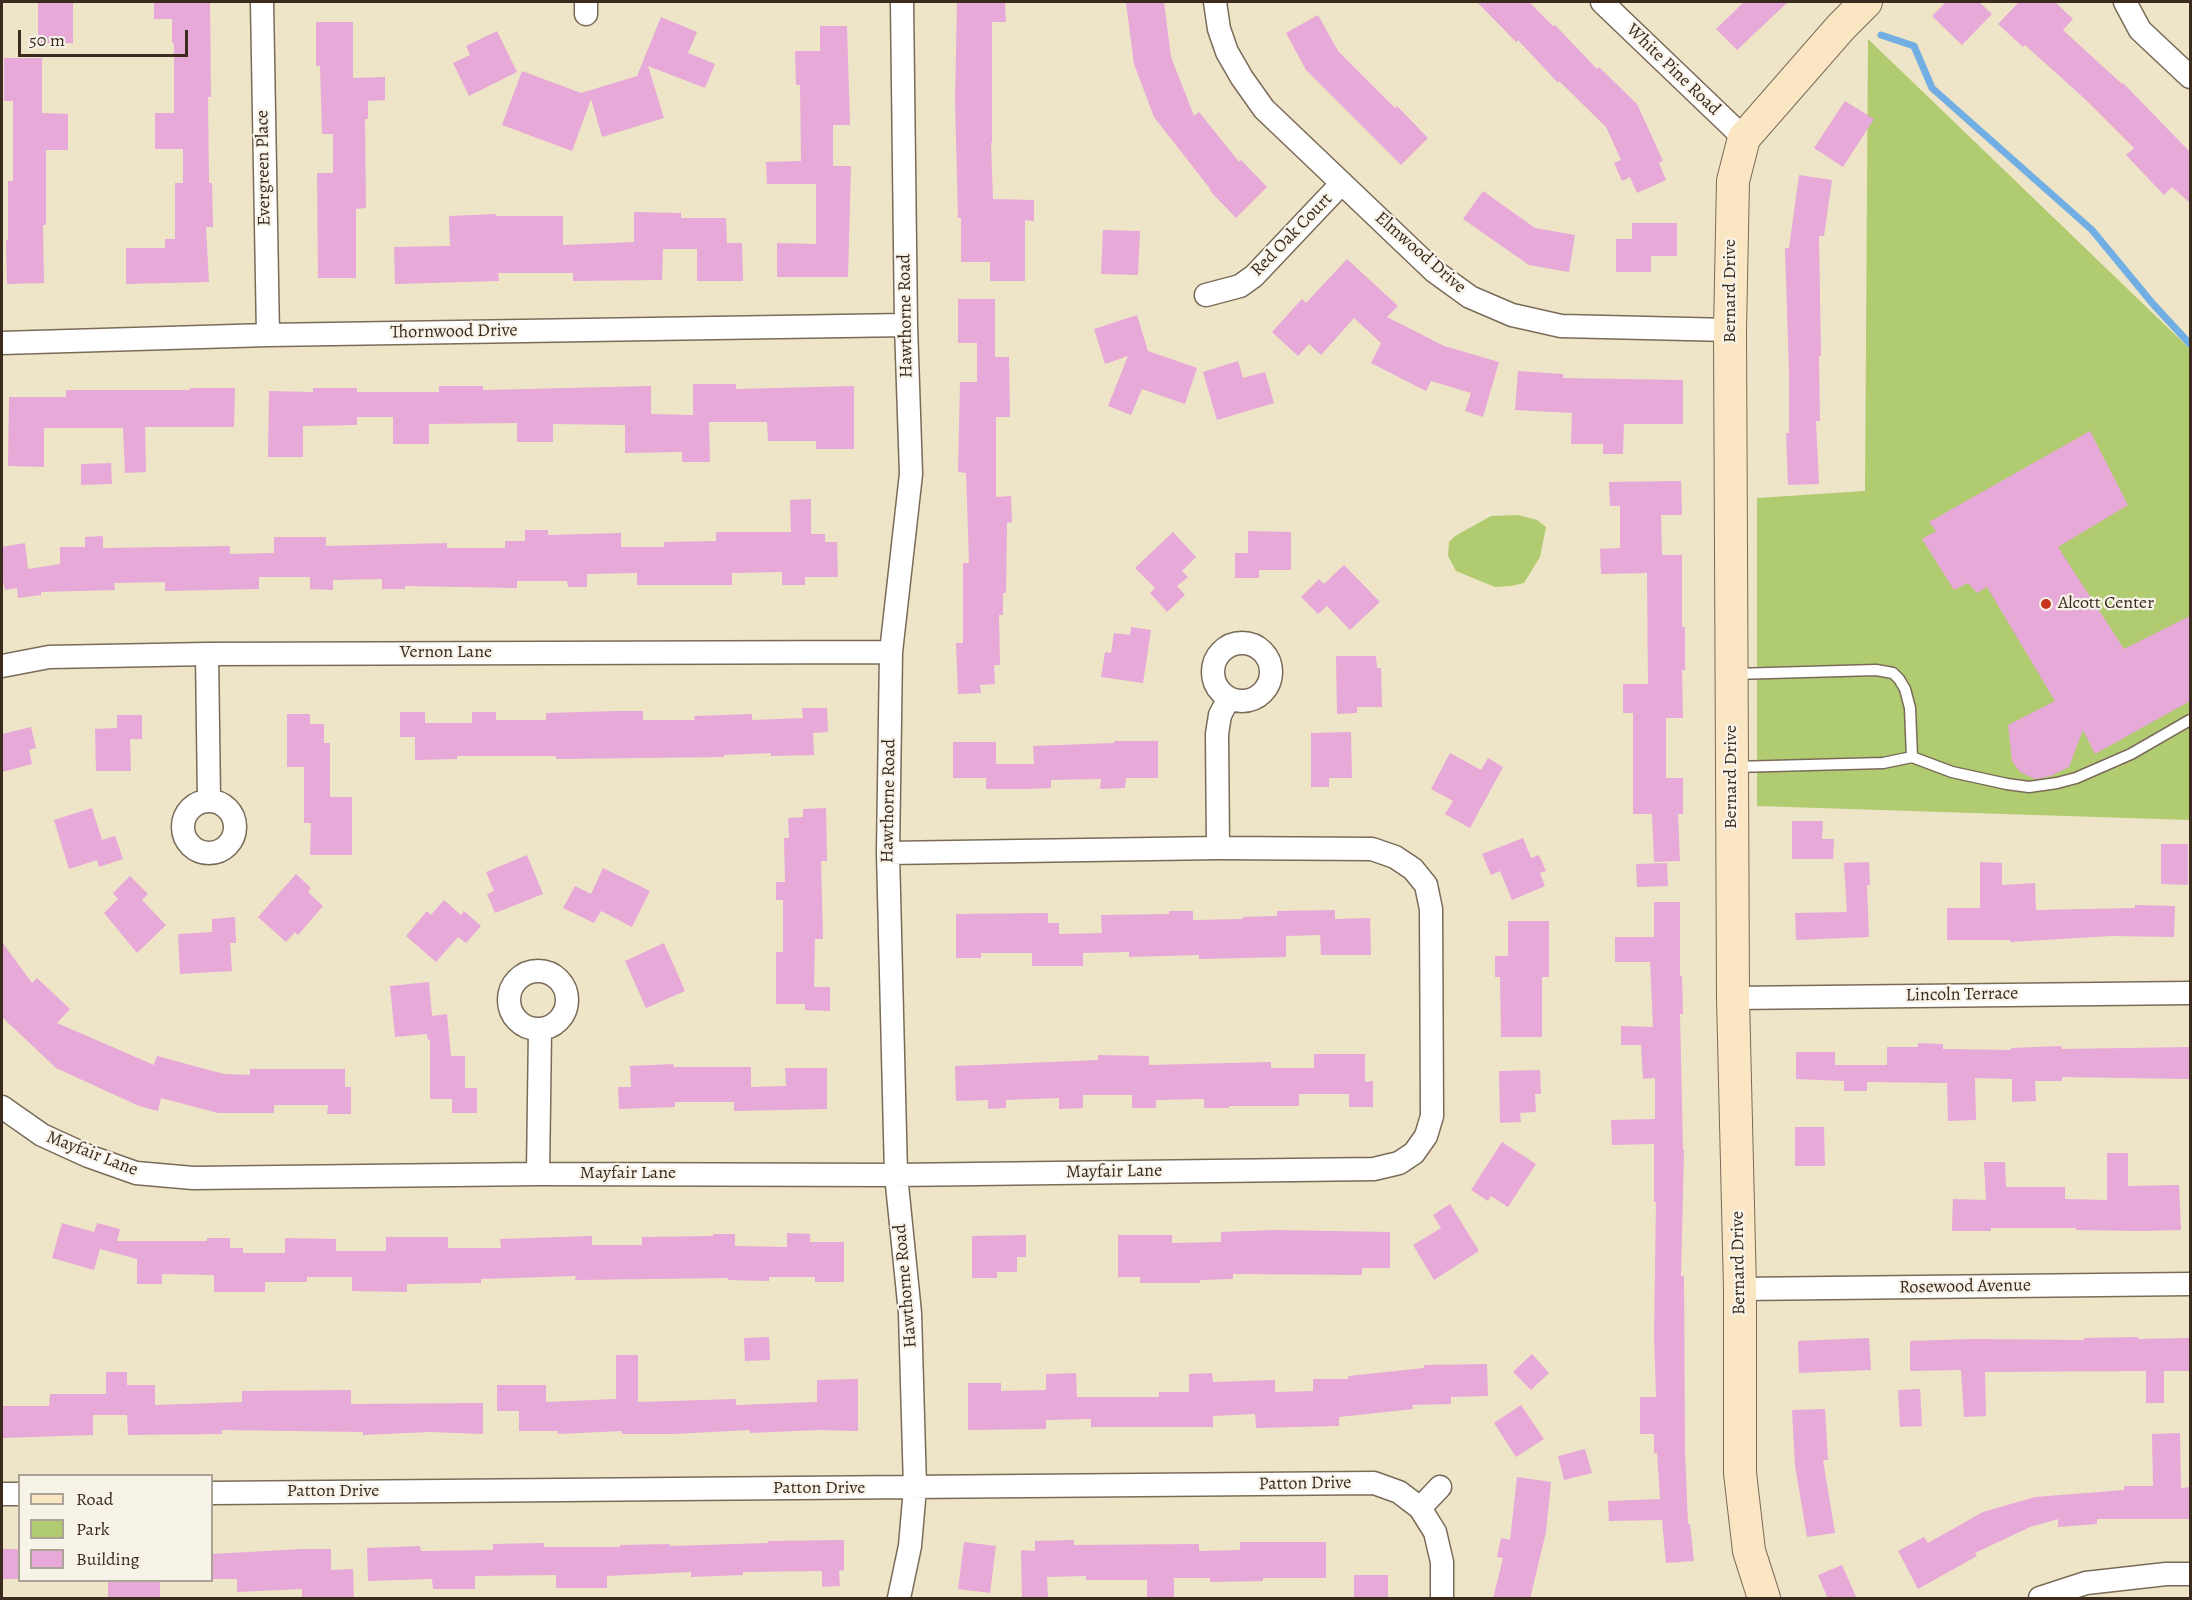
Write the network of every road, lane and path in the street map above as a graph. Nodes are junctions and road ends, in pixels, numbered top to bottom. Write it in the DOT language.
graph roads {
  1 [pos="262,2"];
  2 [pos="903,2"];
  3 [pos="1215,2"];
  4 [pos="1602,2"];
  5 [pos="1866,2"];
  6 [pos="2126,2"];
  7 [pos="2190,77"];
  8 [pos="1744,138"];
  9 [pos="1342,183"];
  10 [pos="1206,295"];
  11 [pos="906,326"];
  12 [pos="1730,330"];
  13 [pos="268,335"];
  14 [pos="2,343"];
  15 [pos="891,652"];
  16 [pos="207,654"];
  17 [pos="2,666"];
  18 [pos="1731,674"];
  19 [pos="1229,698"];
  20 [pos="2190,720"];
  21 [pos="1912,757"];
  22 [pos="1732,767"];
  23 [pos="209,800"];
  24 [pos="1218,848"];
  25 [pos="888,853"];
  26 [pos="2190,993"];
  27 [pos="1733,998"];
  28 [pos="540,1030"];
  29 [pos="2,1107"];
  30 [pos="538,1174"];
  31 [pos="896,1175"];
  32 [pos="2190,1284"];
  33 [pos="1740,1289"];
  34 [pos="1440,1487"];
  35 [pos="915,1488"];
  36 [pos="213,1493"];
  37 [pos="2,1494"];
  38 [pos="18,1494"];
  39 [pos="1420,1508"];
  40 [pos="2190,1574"];
  41 [pos="899,1599"];
  42 [pos="1442,1599"];
  43 [pos="1764,1599"];
  44 [pos="2040,1599"];
  1 -- 13 [label="street, Evergreen Place"];
  2 -- 11 [label="street, Hawthorne Road"];
  3 -- 9 [label="street, Elmwood Drive"];
  4 -- 8 [label="street, White Pine Road"];
  5 -- 8 [label="street, Bernard Drive"];
  6 -- 7 [label="street"];
  8 -- 12 [label="street, Bernard Drive"];
  9 -- 10 [label="street, Red Oak Court"];
  9 -- 12 [label="street, Elmwood Drive"];
  11 -- 13 [label="street, Thornwood Drive"];
  11 -- 15 [label="street, Hawthorne Road"];
  12 -- 18 [label="street, Bernard Drive"];
  13 -- 14 [label="street, Thornwood Drive"];
  15 -- 16 [label="street, Vernon Lane"];
  15 -- 25 [label="street, Hawthorne Road"];
  16 -- 17 [label="street, Vernon Lane"];
  16 -- 23 [label="street"];
  18 -- 21 [label="lane"];
  18 -- 22 [label="street, Bernard Drive"];
  19 -- 24 [label="street"];
  20 -- 21 [label="lane"];
  21 -- 22 [label="lane"];
  22 -- 27 [label="street, Bernard Drive"];
  24 -- 25 [label="street, Mayfair Lane"];
  24 -- 31 [label="street, Mayfair Lane"];
  25 -- 31 [label="street, Hawthorne Road"];
  26 -- 27 [label="street, Lincoln Terrace"];
  27 -- 33 [label="street, Bernard Drive"];
  28 -- 30 [label="street"];
  29 -- 30 [label="street, Mayfair Lane"];
  30 -- 31 [label="street, Mayfair Lane"];
  31 -- 35 [label="street, Hawthorne Road"];
  32 -- 33 [label="street, Rosewood Avenue"];
  33 -- 43 [label="street, Bernard Drive"];
  34 -- 39 [label="street"];
  35 -- 36 [label="street, Patton Drive"];
  35 -- 39 [label="street, Patton Drive"];
  35 -- 41 [label="street, Hawthorne Road"];
  37 -- 38 [label="street"];
  39 -- 42 [label="street"];
  40 -- 44 [label="street"];
}
